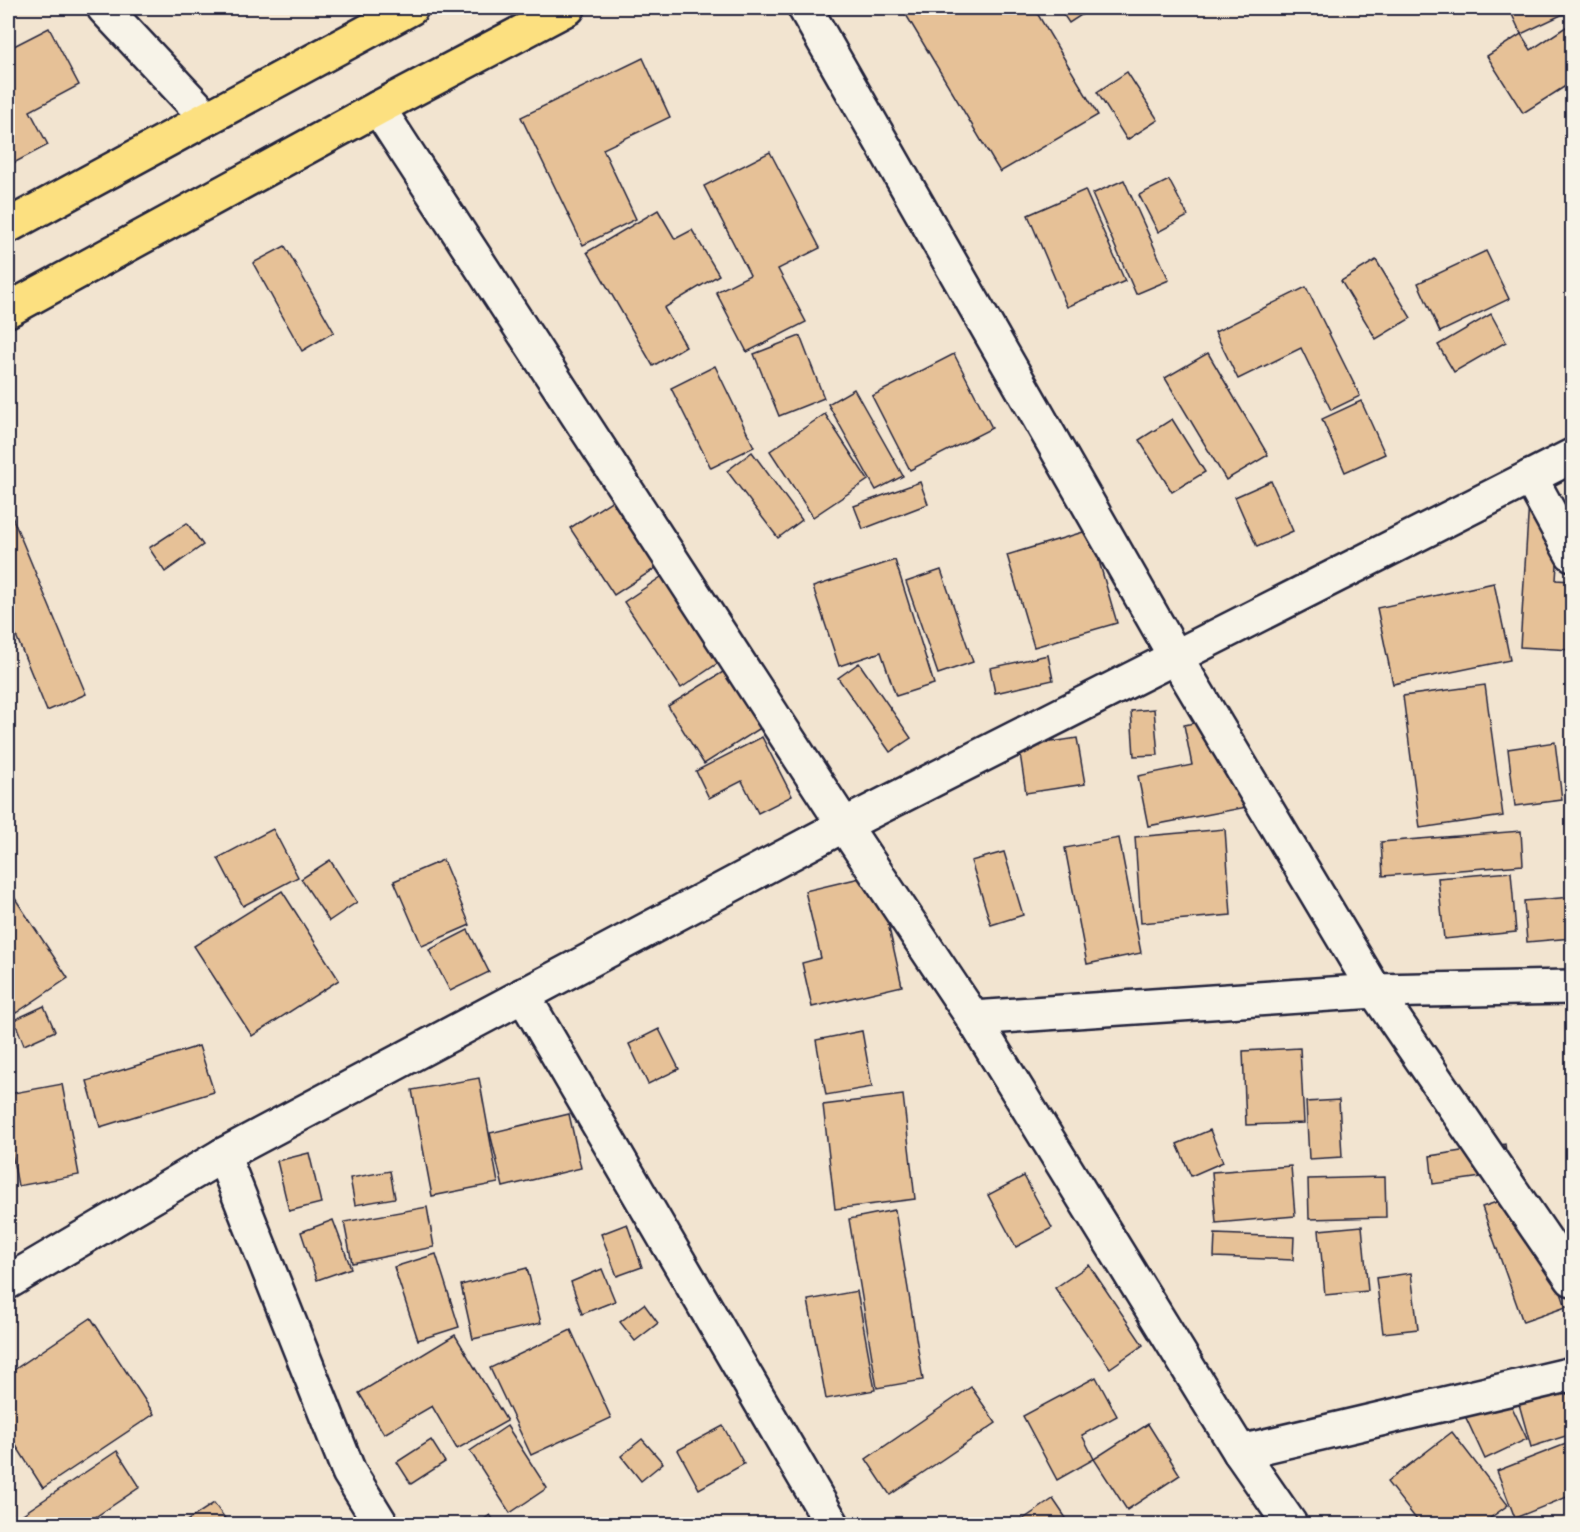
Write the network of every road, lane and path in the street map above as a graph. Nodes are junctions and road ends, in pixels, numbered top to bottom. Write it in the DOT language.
graph roads {
  1 [pos="104,8"];
  2 [pos="411,8"];
  3 [pos="568,8"];
  4 [pos="805,8"];
  5 [pos="378,108"];
  6 [pos="207,118"];
  7 [pos="8,226"];
  8 [pos="8,310"];
  9 [pos="1572,456"];
  10 [pos="1530,477"];
  11 [pos="1572,554"];
  12 [pos="1175,656"];
  13 [pos="844,825"];
  14 [pos="1572,987"];
  15 [pos="1375,991"];
  16 [pos="523,995"];
  17 [pos="973,1018"];
  18 [pos="223,1155"];
  19 [pos="1572,1279"];
  20 [pos="8,1282"];
  21 [pos="1572,1374"];
  22 [pos="1240,1452"];
  23 [pos="381,1524"];
  24 [pos="832,1524"];
  25 [pos="1290,1524"];
  1 -- 6 [label="street"];
  2 -- 6 [label="highway"];
  3 -- 5 [label="highway"];
  4 -- 12 [label="street"];
  5 -- 8 [label="highway"];
  5 -- 13 [label="street"];
  6 -- 7 [label="highway"];
  9 -- 10 [label="street"];
  10 -- 11 [label="street"];
  10 -- 12 [label="street"];
  12 -- 13 [label="street"];
  12 -- 15 [label="street"];
  13 -- 16 [label="street"];
  13 -- 17 [label="street"];
  14 -- 15 [label="street"];
  15 -- 17 [label="street"];
  15 -- 19 [label="street"];
  16 -- 18 [label="street"];
  16 -- 24 [label="street"];
  17 -- 22 [label="street"];
  18 -- 20 [label="street"];
  18 -- 23 [label="street"];
  21 -- 22 [label="street"];
  22 -- 25 [label="street"];
}
